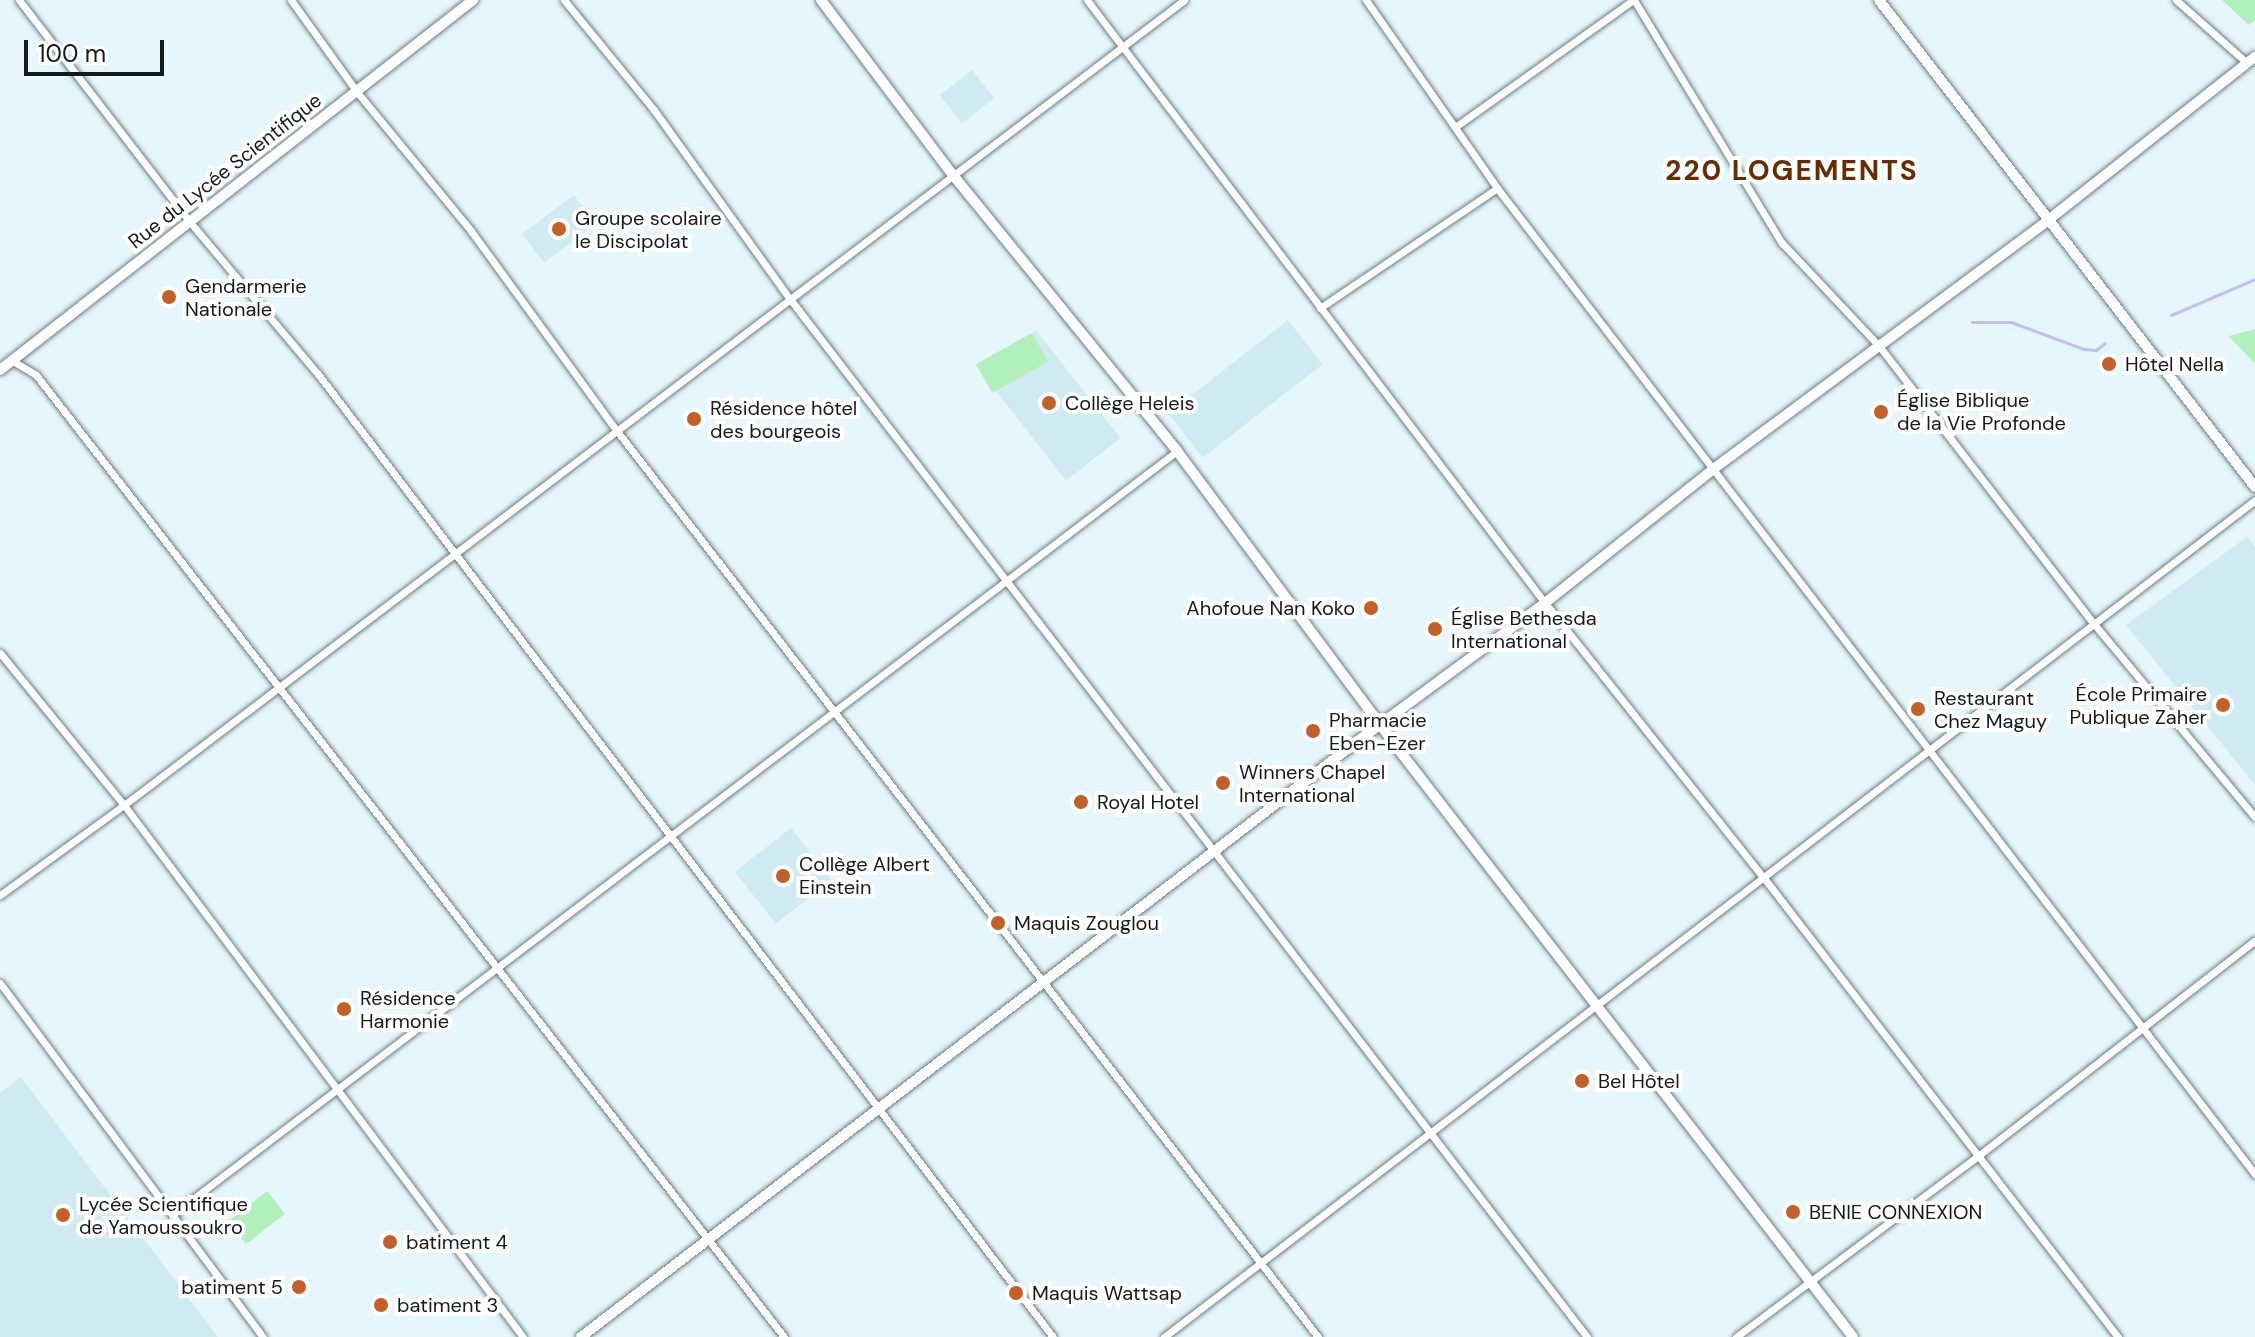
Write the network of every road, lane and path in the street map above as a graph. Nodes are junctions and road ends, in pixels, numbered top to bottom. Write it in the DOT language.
graph roads {
  1 [pos="19,0"];
  2 [pos="291,0"];
  3 [pos="473,0"];
  4 [pos="564,0"];
  5 [pos="821,0"];
  6 [pos="1087,0"];
  7 [pos="1184,0"];
  8 [pos="1366,0"];
  9 [pos="1633,0"];
  10 [pos="1879,0"];
  11 [pos="2176,0"];
  12 [pos="1122,46"];
  13 [pos="2251,60"];
  14 [pos="357,92"];
  15 [pos="1455,127"];
  16 [pos="953,175"];
  17 [pos="1497,188"];
  18 [pos="189,221"];
  19 [pos="2047,221"];
  20 [pos="790,299"];
  21 [pos="1320,308"];
  22 [pos="1879,346"];
  23 [pos="13,361"];
  24 [pos="0,370"];
  25 [pos="617,431"];
  26 [pos="1177,451"];
  27 [pos="1712,470"];
  28 [pos="2255,487"];
  29 [pos="2255,500"];
  30 [pos="455,554"];
  31 [pos="1006,579"];
  32 [pos="1545,603"];
  33 [pos="2094,624"];
  34 [pos="0,653"];
  35 [pos="279,687"];
  36 [pos="834,710"];
  37 [pos="1381,724"];
  38 [pos="1930,753"];
  39 [pos="124,805"];
  40 [pos="2255,817"];
  41 [pos="670,834"];
  42 [pos="1214,851"];
  43 [pos="1764,878"];
  44 [pos="0,895"];
  45 [pos="2255,940"];
  46 [pos="497,969"];
  47 [pos="1045,981"];
  48 [pos="0,983"];
  49 [pos="1597,1004"];
  50 [pos="2142,1027"];
  51 [pos="335,1090"];
  52 [pos="880,1110"];
  53 [pos="1430,1133"];
  54 [pos="1978,1156"];
  55 [pos="2255,1174"];
  56 [pos="173,1214"];
  57 [pos="709,1240"];
  58 [pos="1262,1264"];
  59 [pos="1811,1282"];
  60 [pos="263,1337"];
  61 [pos="523,1337"];
  62 [pos="581,1337"];
  63 [pos="784,1337"];
  64 [pos="1053,1337"];
  65 [pos="1164,1337"];
  66 [pos="1318,1337"];
  67 [pos="1587,1337"];
  68 [pos="1736,1337"];
  69 [pos="1853,1337"];
  70 [pos="2118,1337"];
  1 -- 18 [label="street"];
  2 -- 14 [label="street"];
  3 -- 14 [label="street, Rue du Lycée Scientifique"];
  4 -- 20 [label="street"];
  5 -- 16 [label="street"];
  6 -- 12 [label="street"];
  7 -- 12 [label="street"];
  8 -- 15 [label="street"];
  9 -- 15 [label="street"];
  9 -- 22 [label="street"];
  10 -- 19 [label="street"];
  11 -- 13 [label="street"];
  12 -- 16 [label="street"];
  12 -- 21 [label="street"];
  13 -- 19 [label="street"];
  14 -- 18 [label="street, Rue du Lycée Scientifique"];
  14 -- 25 [label="street"];
  15 -- 17 [label="street"];
  16 -- 20 [label="street"];
  16 -- 26 [label="street"];
  17 -- 21 [label="street"];
  17 -- 27 [label="street"];
  18 -- 23 [label="street, Rue du Lycée Scientifique"];
  18 -- 30 [label="street"];
  19 -- 22 [label="street"];
  19 -- 28 [label="street"];
  20 -- 25 [label="street"];
  20 -- 31 [label="street"];
  21 -- 32 [label="street"];
  22 -- 27 [label="street"];
  22 -- 33 [label="street"];
  23 -- 24 [label="street, Rue du Lycée Scientifique"];
  23 -- 35 [label="street"];
  25 -- 30 [label="street"];
  25 -- 36 [label="street"];
  26 -- 31 [label="street"];
  26 -- 37 [label="street"];
  27 -- 32 [label="street"];
  27 -- 38 [label="street"];
  29 -- 33 [label="street"];
  30 -- 35 [label="street"];
  30 -- 41 [label="street"];
  31 -- 36 [label="street"];
  31 -- 42 [label="street"];
  32 -- 37 [label="street"];
  32 -- 43 [label="street"];
  33 -- 38 [label="street"];
  33 -- 40 [label="street"];
  34 -- 39 [label="street"];
  35 -- 39 [label="street"];
  35 -- 46 [label="street"];
  36 -- 41 [label="street"];
  36 -- 47 [label="street"];
  37 -- 42 [label="street"];
  37 -- 49 [label="street"];
  38 -- 43 [label="street"];
  38 -- 50 [label="street"];
  39 -- 44 [label="street"];
  39 -- 51 [label="street"];
  41 -- 46 [label="street"];
  41 -- 52 [label="street"];
  42 -- 47 [label="street"];
  42 -- 53 [label="street"];
  43 -- 49 [label="street"];
  43 -- 54 [label="street"];
  45 -- 50 [label="street"];
  46 -- 51 [label="street"];
  46 -- 57 [label="street"];
  47 -- 52 [label="street"];
  47 -- 58 [label="street"];
  48 -- 56 [label="street"];
  49 -- 53 [label="street"];
  49 -- 59 [label="street"];
  50 -- 54 [label="street"];
  50 -- 55 [label="street"];
  51 -- 56 [label="street"];
  51 -- 61 [label="street"];
  52 -- 57 [label="street"];
  52 -- 64 [label="street"];
  53 -- 58 [label="street"];
  53 -- 67 [label="street"];
  54 -- 59 [label="street"];
  54 -- 70 [label="street"];
  56 -- 60 [label="street"];
  57 -- 62 [label="street"];
  57 -- 63 [label="street"];
  58 -- 65 [label="street"];
  58 -- 66 [label="street"];
  59 -- 68 [label="street"];
  59 -- 69 [label="street"];
}
